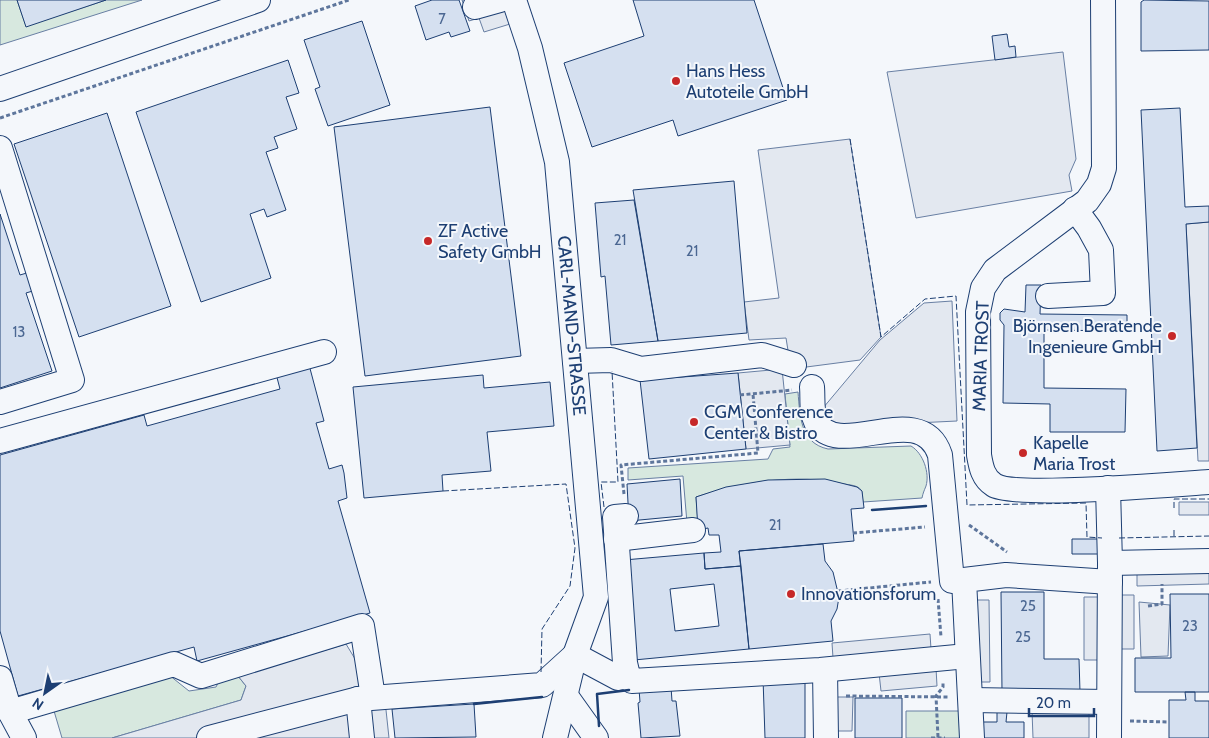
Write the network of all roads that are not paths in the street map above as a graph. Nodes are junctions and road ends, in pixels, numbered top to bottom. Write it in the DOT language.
graph roads {
  1 [pos="500,0"];
  2 [pos="514,0"];
  3 [pos="1103,0"];
  4 [pos="244,2"];
  5 [pos="475,7"];
  6 [pos="0,89"];
  7 [pos="0,152"];
  8 [pos="1075,209"];
  9 [pos="1048,296"];
  10 [pos="324,352"];
  11 [pos="575,361"];
  12 [pos="794,364"];
  13 [pos="812,387"];
  14 [pos="0,402"];
  15 [pos="0,441"];
  16 [pos="1209,482"];
  17 [pos="1108,488"];
  18 [pos="626,516"];
  19 [pos="693,530"];
  20 [pos="616,539"];
  21 [pos="1209,561"];
  22 [pos="1110,572"];
  23 [pos="951,581"];
  24 [pos="575,655"];
  25 [pos="967,656"];
  26 [pos="825,670"];
  27 [pos="628,676"];
  28 [pos="0,678"];
  29 [pos="566,696"];
  30 [pos="365,698"];
  31 [pos="971,700"];
  32 [pos="10,712"];
  33 [pos="1109,721"];
  34 [pos="24,738"];
  35 [pos="209,738"];
  36 [pos="362,738"];
  37 [pos="555,738"];
  38 [pos="596,738"];
  39 [pos="826,738"];
  40 [pos="972,738"];
  1 -- 5 [label="street"];
  2 -- 11 [label="street, CARL-MAND-STRASSE"];
  3 -- 8 [label="street, MARIA TROST"];
  4 -- 6 [label="street"];
  7 -- 14 [label="street"];
  8 -- 9 [label="street"];
  8 -- 17 [label="street, MARIA TROST"];
  10 -- 15 [label="street"];
  11 -- 12 [label="street"];
  11 -- 24 [label="street, CARL-MAND-STRASSE"];
  13 -- 23 [label="street"];
  16 -- 17 [label="street, MARIA TROST"];
  17 -- 22 [label="street"];
  18 -- 20 [label="street"];
  19 -- 20 [label="street"];
  20 -- 27 [label="street"];
  21 -- 22 [label="street"];
  22 -- 23 [label="street"];
  22 -- 33 [label="street"];
  23 -- 25 [label="street"];
  24 -- 27 [label="street"];
  24 -- 29 [label="street, CARL-MAND-STRASSE"];
  24 -- 30 [label="street"];
  25 -- 26 [label="street"];
  25 -- 31 [label="street"];
  26 -- 27 [label="street"];
  26 -- 39 [label="street"];
  28 -- 32 [label="street"];
  29 -- 37 [label="street, CARL-MAND-STRASSE"];
  29 -- 38 [label="street"];
  30 -- 32 [label="street"];
  30 -- 35 [label="street"];
  30 -- 36 [label="street"];
  31 -- 33 [label="street"];
  31 -- 40 [label="street"];
  32 -- 34 [label="street"];
}
